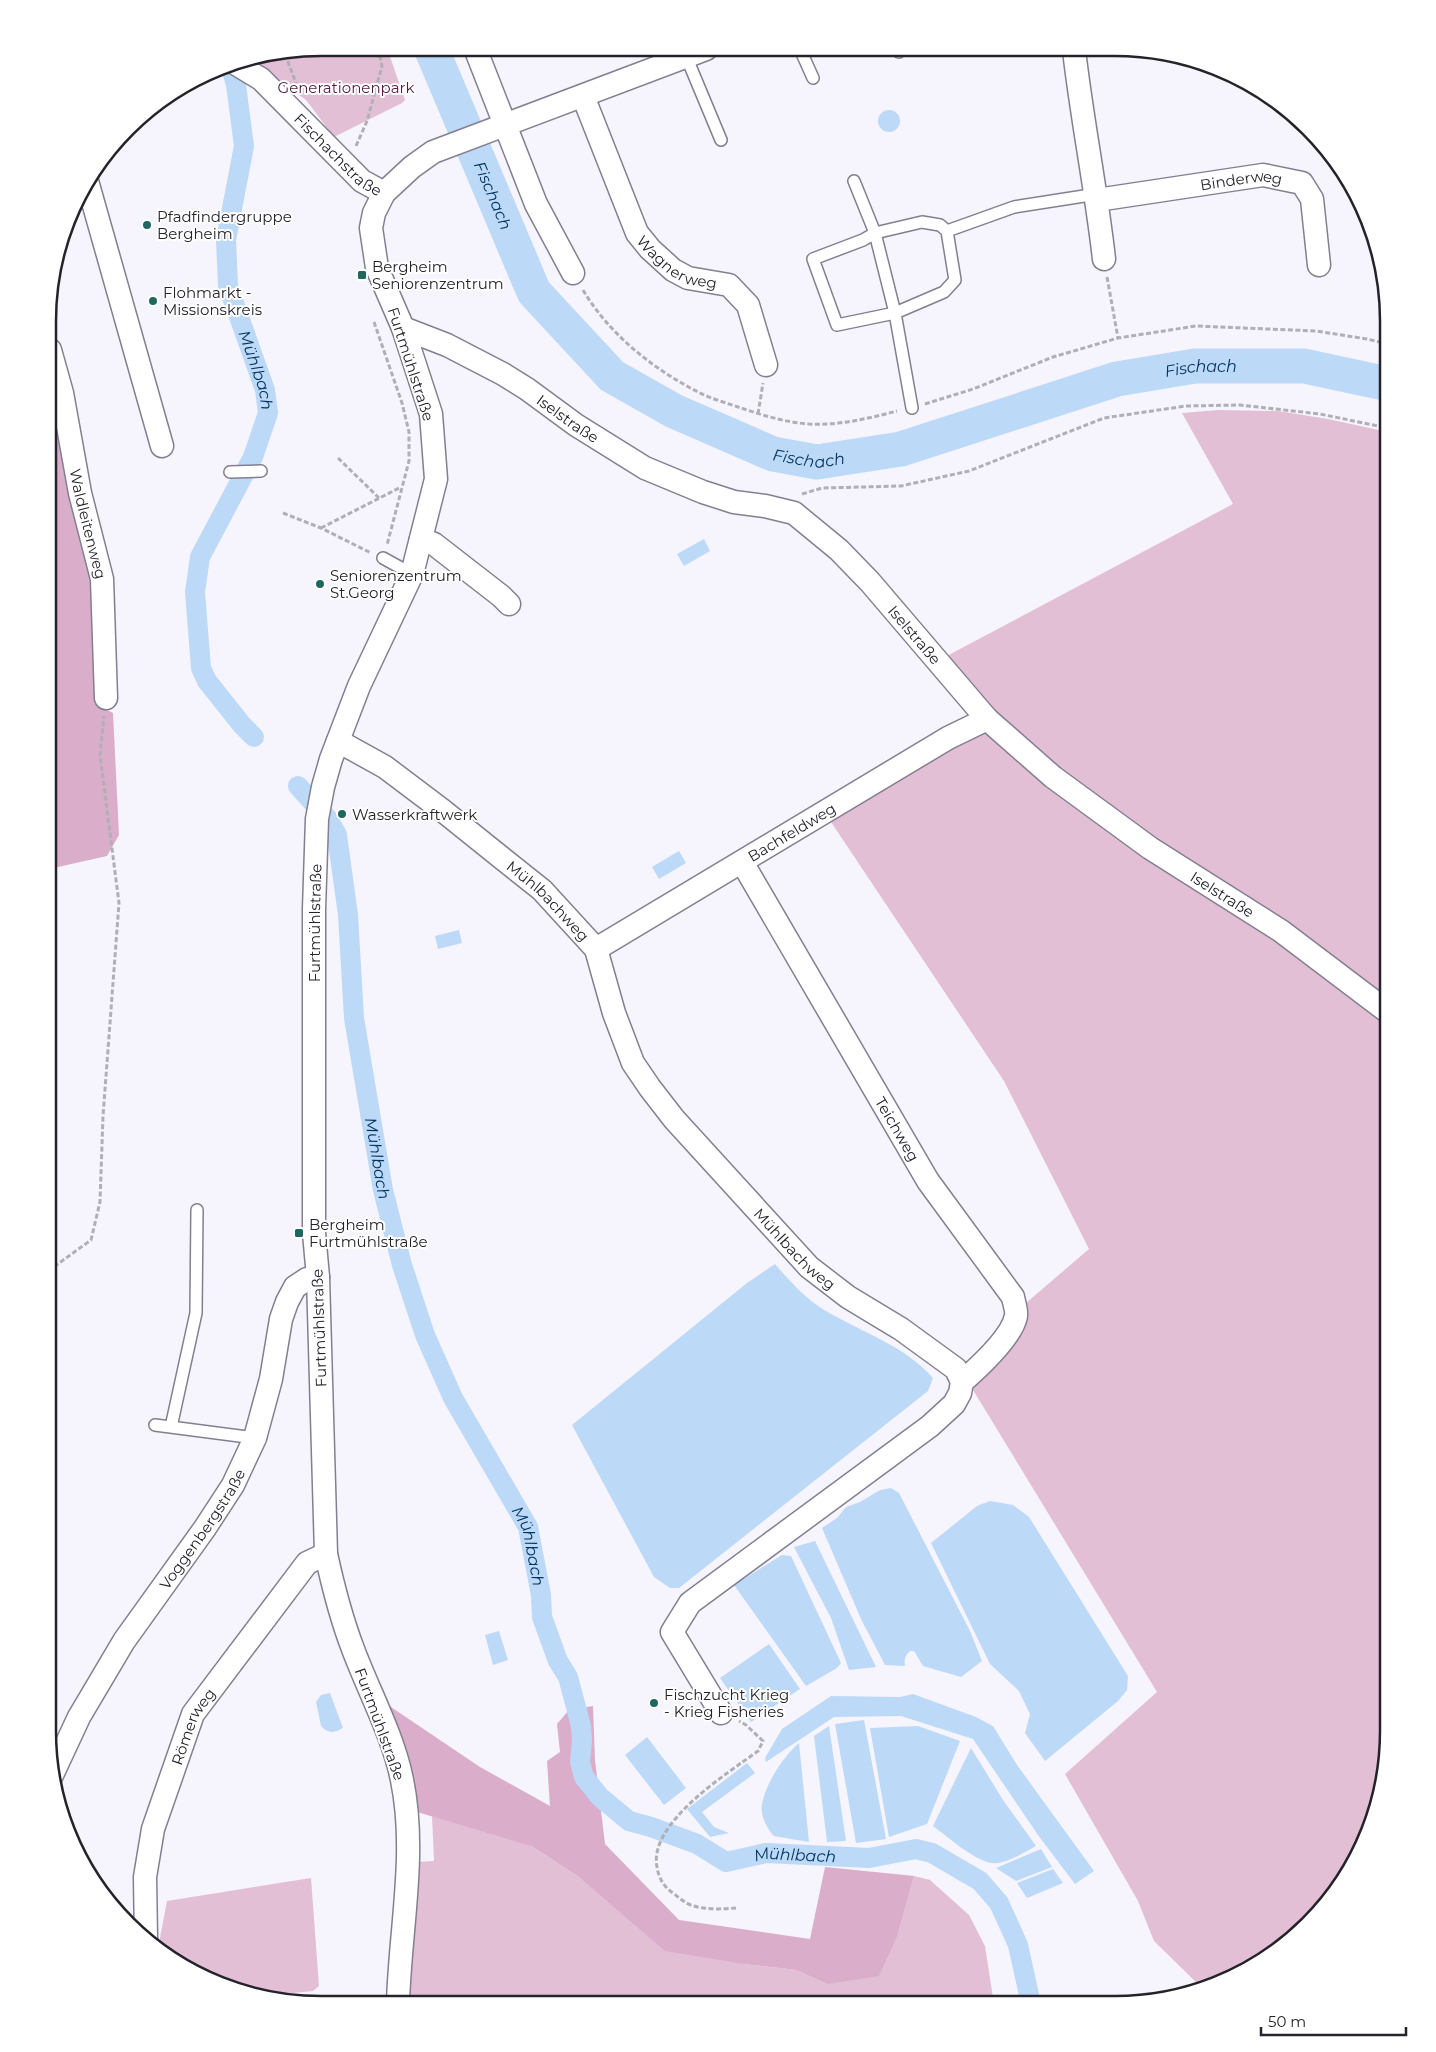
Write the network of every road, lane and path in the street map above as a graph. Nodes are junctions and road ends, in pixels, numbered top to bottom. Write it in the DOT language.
graph roads {
  1 [pos="380,56"];
  2 [pos="478,56"];
  3 [pos="686,56"];
  4 [pos="697,56"];
  5 [pos="803,56"];
  6 [pos="1075,56"];
  7 [pos="244,68"];
  8 [pos="813,78"];
  9 [pos="583,96"];
  10 [pos="506,125"];
  11 [pos="721,140"];
  12 [pos="356,146"];
  13 [pos="854,182"];
  14 [pos="90,192"];
  15 [pos="384,193"];
  16 [pos="1097,197"];
  17 [pos="947,230"];
  18 [pos="875,233"];
  19 [pos="1104,258"];
  20 [pos="1319,265"];
  21 [pos="572,273"];
  22 [pos="895,313"];
  23 [pos="403,328"];
  24 [pos="1118,338"];
  25 [pos="1380,342"];
  26 [pos="766,365"];
  27 [pos="56,372"];
  28 [pos="912,408"];
  29 [pos="758,414"];
  30 [pos="1380,426"];
  31 [pos="162,446"];
  32 [pos="338,458"];
  33 [pos="261,471"];
  34 [pos="230,472"];
  35 [pos="401,486"];
  36 [pos="379,498"];
  37 [pos="765,506"];
  38 [pos="283,513"];
  39 [pos="321,528"];
  40 [pos="421,539"];
  41 [pos="383,558"];
  42 [pos="412,574"];
  43 [pos="509,604"];
  44 [pos="106,698"];
  45 [pos="987,719"];
  46 [pos="338,741"];
  47 [pos="742,862"];
  48 [pos="596,949"];
  49 [pos="1380,1006"];
  50 [pos="197,1210"];
  51 [pos="56,1265"];
  52 [pos="318,1277"];
  53 [pos="962,1382"];
  54 [pos="155,1425"];
  55 [pos="171,1427"];
  56 [pos="255,1438"];
  57 [pos="326,1554"];
  58 [pos="721,1713"];
  59 [pos="58,1761"];
  60 [pos="736,1908"];
  61 [pos="146,1930"];
  62 [pos="398,1996"];
  1 -- 12 [label="path"];
  2 -- 10 [label="street"];
  3 -- 9 [label="street, Fischachstraße"];
  4 -- 11 [label="lane"];
  5 -- 8 [label="lane"];
  6 -- 16 [label="street"];
  7 -- 15 [label="street, Fischachstraße"];
  9 -- 10 [label="street, Fischachstraße"];
  9 -- 26 [label="street, Wagnerweg"];
  10 -- 15 [label="street, Fischachstraße"];
  10 -- 21 [label="street"];
  13 -- 18 [label="lane"];
  14 -- 31 [label="street"];
  15 -- 23 [label="street, Furtmühlstraße"];
  16 -- 17 [label="lane"];
  16 -- 19 [label="street"];
  16 -- 20 [label="street, Binderweg"];
  17 -- 18 [label="lane"];
  17 -- 22 [label="lane"];
  18 -- 22 [label="lane"];
  18 -- 22 [label="lane"];
  19 -- 24 [label="path"];
  21 -- 29 [label="path"];
  22 -- 28 [label="lane"];
  23 -- 37 [label="street, Iselstraße"];
  23 -- 40 [label="street, Furtmühlstraße"];
  24 -- 25 [label="path"];
  24 -- 28 [label="path"];
  26 -- 29 [label="path"];
  27 -- 44 [label="street, Waldleitenweg"];
  28 -- 29 [label="path"];
  30 -- 37 [label="path"];
  32 -- 36 [label="path"];
  33 -- 34 [label="lane"];
  35 -- 36 [label="path"];
  36 -- 39 [label="path"];
  37 -- 45 [label="street, Iselstraße"];
  38 -- 39 [label="path"];
  39 -- 41 [label="path"];
  40 -- 42 [label="street, Furtmühlstraße"];
  40 -- 43 [label="street"];
  41 -- 42 [label="lane"];
  42 -- 46 [label="street, Furtmühlstraße"];
  44 -- 51 [label="path"];
  45 -- 47 [label="street, Bachfeldweg"];
  45 -- 49 [label="street, Iselstraße"];
  46 -- 48 [label="street, Mühlbachweg"];
  46 -- 52 [label="street, Furtmühlstraße"];
  47 -- 48 [label="street, Bachfeldweg"];
  47 -- 53 [label="street, Teichweg"];
  48 -- 53 [label="street, Mühlbachweg"];
  50 -- 55 [label="lane"];
  52 -- 56 [label="street, Voggenbergstraße"];
  52 -- 57 [label="street, Furtmühlstraße"];
  53 -- 58 [label="street"];
  54 -- 55 [label="lane"];
  55 -- 56 [label="lane"];
  56 -- 59 [label="street, Voggenbergstraße"];
  57 -- 61 [label="street, Römerweg"];
  57 -- 62 [label="street, Furtmühlstraße"];
  58 -- 60 [label="path"];
}
